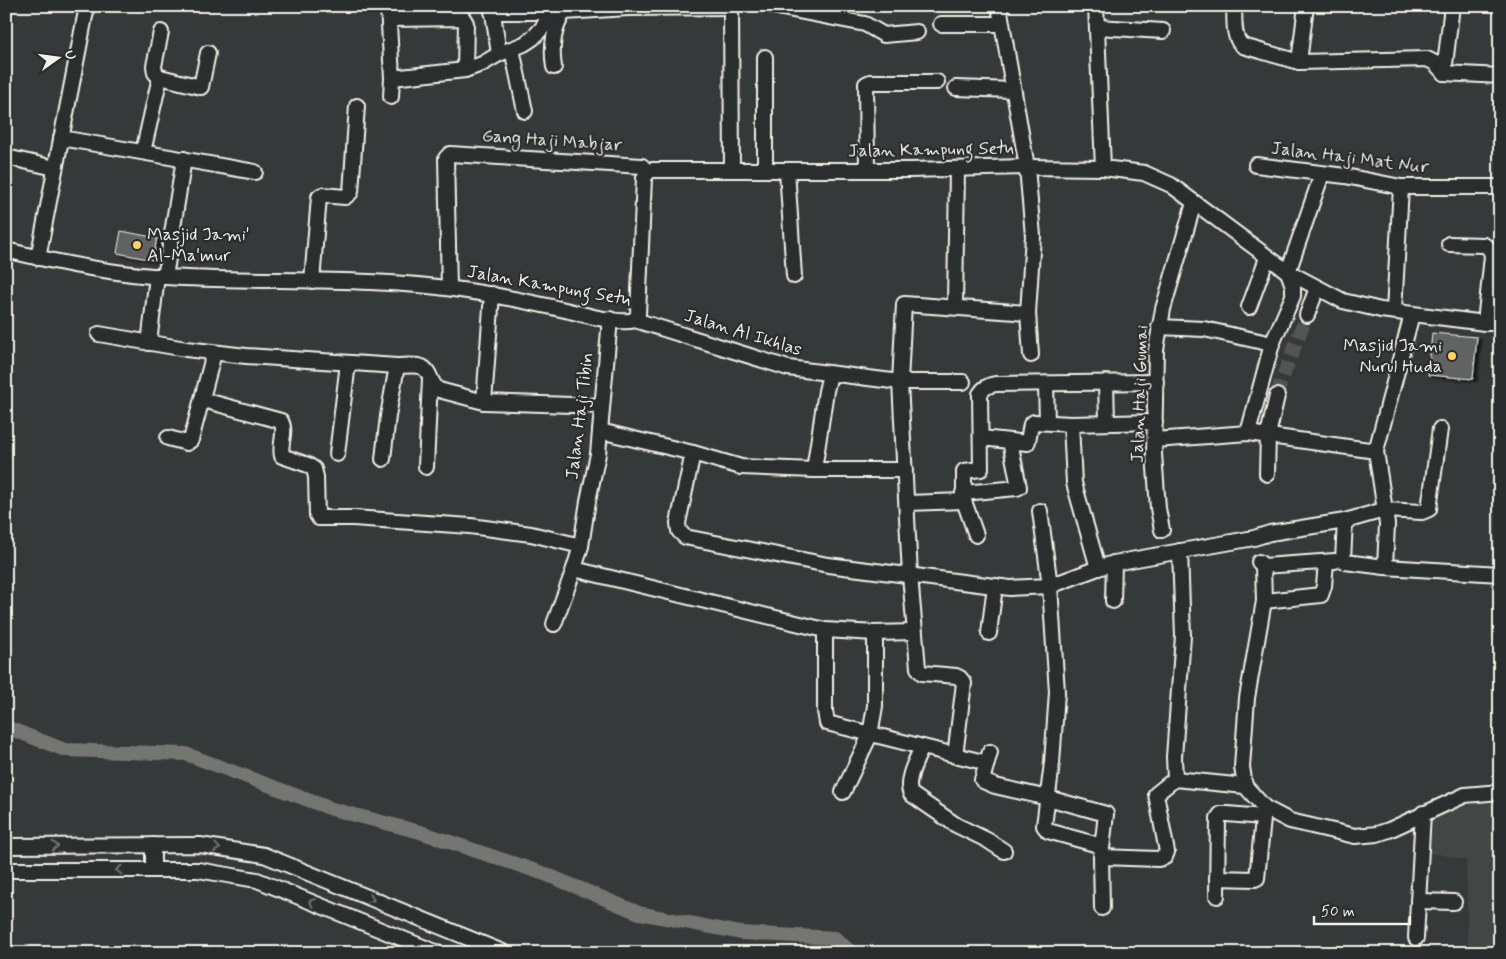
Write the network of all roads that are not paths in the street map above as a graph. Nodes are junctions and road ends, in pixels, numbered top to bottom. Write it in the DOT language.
graph roads {
  1 [pos="87,6"];
  2 [pos="772,6"];
  3 [pos="999,6"];
  4 [pos="1096,6"];
  5 [pos="1234,6"];
  6 [pos="1306,6"];
  7 [pos="1452,6"];
  8 [pos="628,7"];
  9 [pos="731,7"];
  10 [pos="492,9"];
  11 [pos="552,9"];
  12 [pos="388,13"];
  13 [pos="940,24"];
  14 [pos="1002,24"];
  15 [pos="1097,27"];
  16 [pos="1163,31"];
  17 [pos="161,32"];
  18 [pos="917,32"];
  19 [pos="505,51"];
  20 [pos="208,54"];
  21 [pos="765,57"];
  22 [pos="1299,62"];
  23 [pos="554,68"];
  24 [pos="465,70"];
  25 [pos="1444,73"];
  26 [pos="1500,76"];
  27 [pos="160,77"];
  28 [pos="392,78"];
  29 [pos="937,82"];
  30 [pos="956,88"];
  31 [pos="1013,90"];
  32 [pos="391,97"];
  33 [pos="357,106"];
  34 [pos="525,111"];
  35 [pos="61,138"];
  36 [pos="143,152"];
  37 [pos="6,157"];
  38 [pos="184,160"];
  39 [pos="1256,165"];
  40 [pos="1027,167"];
  41 [pos="55,168"];
  42 [pos="1103,168"];
  43 [pos="957,169"];
  44 [pos="732,170"];
  45 [pos="765,170"];
  46 [pos="787,170"];
  47 [pos="867,170"];
  48 [pos="255,172"];
  49 [pos="648,172"];
  50 [pos="1322,174"];
  51 [pos="1401,187"];
  52 [pos="1500,187"];
  53 [pos="1194,203"];
  54 [pos="1449,244"];
  55 [pos="6,250"];
  56 [pos="38,258"];
  57 [pos="1267,258"];
  58 [pos="1288,272"];
  59 [pos="794,276"];
  60 [pos="161,277"];
  61 [pos="312,281"];
  62 [pos="449,288"];
  63 [pos="1317,288"];
  64 [pos="492,294"];
  65 [pos="955,306"];
  66 [pos="1248,307"];
  67 [pos="1028,312"];
  68 [pos="1394,312"];
  69 [pos="1412,314"];
  70 [pos="1307,315"];
  71 [pos="610,319"];
  72 [pos="635,320"];
  73 [pos="1485,323"];
  74 [pos="1500,323"];
  75 [pos="1159,327"];
  76 [pos="99,334"];
  77 [pos="149,342"];
  78 [pos="1272,344"];
  79 [pos="214,353"];
  80 [pos="1031,355"];
  81 [pos="348,363"];
  82 [pos="397,366"];
  83 [pos="830,374"];
  84 [pos="430,379"];
  85 [pos="900,382"];
  86 [pos="963,382"];
  87 [pos="1106,382"];
  88 [pos="1156,382"];
  89 [pos="1046,384"];
  90 [pos="1277,396"];
  91 [pos="203,400"];
  92 [pos="484,402"];
  93 [pos="601,406"];
  94 [pos="1047,422"];
  95 [pos="1107,422"];
  96 [pos="1155,422"];
  97 [pos="1071,424"];
  98 [pos="1440,429"];
  99 [pos="600,431"];
  100 [pos="1248,433"];
  101 [pos="1268,435"];
  102 [pos="168,438"];
  103 [pos="981,438"];
  104 [pos="1155,440"];
  105 [pos="1010,441"];
  106 [pos="1376,451"];
  107 [pos="693,453"];
  108 [pos="337,454"];
  109 [pos="383,459"];
  110 [pos="426,467"];
  111 [pos="814,470"];
  112 [pos="905,470"];
  113 [pos="1267,474"];
  114 [pos="964,497"];
  115 [pos="907,503"];
  116 [pos="1384,510"];
  117 [pos="1040,511"];
  118 [pos="1345,520"];
  119 [pos="1162,530"];
  120 [pos="976,535"];
  121 [pos="581,546"];
  122 [pos="1180,551"];
  123 [pos="1343,560"];
  124 [pos="1326,562"];
  125 [pos="1114,563"];
  126 [pos="1385,567"];
  127 [pos="1098,568"];
  128 [pos="574,569"];
  129 [pos="1500,574"];
  130 [pos="910,575"];
  131 [pos="995,586"];
  132 [pos="1050,586"];
  133 [pos="1113,601"];
  134 [pos="1264,601"];
  135 [pos="554,624"];
  136 [pos="825,630"];
  137 [pos="914,632"];
  138 [pos="875,633"];
  139 [pos="989,633"];
  140 [pos="870,734"];
  141 [pos="922,747"];
  142 [pos="955,756"];
  143 [pos="1174,779"];
  144 [pos="1245,786"];
  145 [pos="844,792"];
  146 [pos="1500,792"];
  147 [pos="1048,798"];
  148 [pos="1264,812"];
  149 [pos="1423,814"];
  150 [pos="153,845"];
  151 [pos="6,846"];
  152 [pos="1004,851"];
  153 [pos="1102,851"];
  154 [pos="6,870"];
  155 [pos="153,870"];
  156 [pos="1217,878"];
  157 [pos="1217,896"];
  158 [pos="1418,901"];
  159 [pos="1454,902"];
  160 [pos="1102,908"];
  161 [pos="1416,938"];
  162 [pos="438,953"];
  163 [pos="505,953"];
  1 -- 35 [label="street"];
  2 -- 18 [label="street"];
  3 -- 14 [label="street, Jalan Kampung Setu"];
  4 -- 15 [label="street"];
  5 -- 22 [label="street"];
  6 -- 22 [label="street"];
  7 -- 25 [label="street"];
  8 -- 9 [label="street"];
  8 -- 23 [label="street"];
  9 -- 44 [label="street"];
  10 -- 11 [label="street"];
  10 -- 19 [label="street"];
  11 -- 19 [label="street"];
  12 -- 24 [label="street"];
  12 -- 28 [label="street"];
  13 -- 14 [label="street"];
  14 -- 31 [label="street, Jalan Kampung Setu"];
  15 -- 16 [label="street"];
  15 -- 42 [label="street"];
  17 -- 27 [label="street"];
  19 -- 24 [label="street"];
  19 -- 34 [label="street"];
  20 -- 27 [label="street"];
  21 -- 45 [label="street"];
  22 -- 25 [label="street"];
  24 -- 28 [label="street"];
  25 -- 26 [label="street"];
  27 -- 36 [label="street"];
  28 -- 32 [label="street"];
  29 -- 47 [label="street"];
  30 -- 31 [label="street"];
  31 -- 40 [label="street, Jalan Kampung Setu"];
  33 -- 61 [label="street"];
  35 -- 36 [label="street"];
  35 -- 41 [label="street"];
  36 -- 38 [label="street"];
  37 -- 41 [label="street"];
  38 -- 48 [label="street"];
  38 -- 60 [label="street"];
  39 -- 50 [label="street, Jalan Haji Mat Nur"];
  40 -- 42 [label="street"];
  40 -- 43 [label="street, Jalan Kampung Setu"];
  40 -- 67 [label="street"];
  41 -- 56 [label="street"];
  42 -- 53 [label="street"];
  43 -- 47 [label="street, Jalan Kampung Setu"];
  43 -- 65 [label="street"];
  44 -- 45 [label="street, Jalan Kampung Setu"];
  44 -- 49 [label="street, Jalan Kampung Setu"];
  45 -- 46 [label="street, Jalan Kampung Setu"];
  46 -- 47 [label="street, Jalan Kampung Setu"];
  46 -- 59 [label="street"];
  49 -- 62 [label="street, Gang Haji Mabjar"];
  49 -- 72 [label="street, Jalan Kampung Setu"];
  50 -- 51 [label="street, Jalan Haji Mat Nur"];
  50 -- 58 [label="street"];
  51 -- 52 [label="street, Jalan Haji Mat Nur"];
  51 -- 68 [label="street"];
  53 -- 57 [label="street"];
  53 -- 75 [label="street, Jalan Haji Gumai"];
  54 -- 73 [label="street"];
  55 -- 56 [label="street, Jalan Kampung Setu"];
  56 -- 60 [label="street, Jalan Kampung Setu"];
  57 -- 58 [label="street"];
  57 -- 66 [label="street"];
  58 -- 63 [label="street"];
  58 -- 78 [label="street"];
  60 -- 61 [label="street, Jalan Kampung Setu"];
  60 -- 77 [label="street"];
  61 -- 62 [label="street, Jalan Kampung Setu"];
  62 -- 64 [label="street, Jalan Kampung Setu"];
  63 -- 68 [label="street"];
  63 -- 70 [label="street"];
  64 -- 71 [label="street, Jalan Kampung Setu"];
  64 -- 92 [label="street"];
  65 -- 67 [label="street"];
  65 -- 85 [label="street"];
  67 -- 80 [label="street"];
  68 -- 69 [label="street"];
  69 -- 73 [label="street"];
  69 -- 106 [label="street"];
  71 -- 72 [label="street, Jalan Kampung Setu"];
  71 -- 93 [label="street, Jalan Haji Tibin"];
  72 -- 83 [label="street, Jalan Al Ikhlas"];
  73 -- 74 [label="street"];
  75 -- 78 [label="street"];
  75 -- 88 [label="street, Jalan Haji Gumai"];
  76 -- 77 [label="street"];
  77 -- 79 [label="street"];
  78 -- 100 [label="street"];
  79 -- 81 [label="street"];
  79 -- 91 [label="street"];
  81 -- 82 [label="street"];
  81 -- 108 [label="street"];
  82 -- 84 [label="street"];
  82 -- 109 [label="street"];
  83 -- 85 [label="street, Jalan Al Ikhlas"];
  83 -- 111 [label="street"];
  84 -- 92 [label="street"];
  84 -- 110 [label="street"];
  85 -- 86 [label="street, Jalan Al Ikhlas"];
  85 -- 112 [label="street"];
  87 -- 88 [label="street"];
  87 -- 89 [label="street"];
  87 -- 95 [label="street"];
  88 -- 96 [label="street, Jalan Haji Gumai"];
  89 -- 94 [label="street"];
  89 -- 103 [label="street"];
  90 -- 101 [label="street"];
  91 -- 102 [label="street"];
  91 -- 121 [label="street"];
  92 -- 93 [label="street"];
  93 -- 99 [label="street, Jalan Haji Tibin"];
  94 -- 97 [label="street"];
  94 -- 105 [label="street"];
  95 -- 96 [label="street"];
  95 -- 97 [label="street"];
  96 -- 104 [label="street, Jalan Haji Gumai"];
  97 -- 127 [label="street"];
  98 -- 116 [label="street"];
  99 -- 107 [label="street"];
  99 -- 121 [label="street, Jalan Haji Tibin"];
  100 -- 101 [label="street"];
  100 -- 104 [label="street"];
  101 -- 106 [label="street"];
  101 -- 113 [label="street"];
  103 -- 105 [label="street"];
  103 -- 114 [label="street"];
  104 -- 119 [label="street, Jalan Haji Gumai"];
  105 -- 114 [label="street"];
  106 -- 116 [label="street"];
  107 -- 111 [label="street"];
  107 -- 130 [label="street"];
  111 -- 112 [label="street"];
  112 -- 115 [label="street"];
  114 -- 115 [label="street"];
  114 -- 120 [label="street"];
  115 -- 130 [label="street"];
  116 -- 118 [label="street"];
  116 -- 126 [label="street"];
  117 -- 132 [label="street"];
  118 -- 122 [label="street"];
  118 -- 123 [label="street"];
  121 -- 128 [label="street, Jalan Haji Tibin"];
  122 -- 125 [label="street"];
  122 -- 143 [label="street"];
  123 -- 124 [label="street"];
  123 -- 126 [label="street"];
  124 -- 134 [label="street"];
  124 -- 134 [label="street"];
  125 -- 127 [label="street"];
  125 -- 133 [label="street"];
  126 -- 129 [label="street"];
  127 -- 132 [label="street"];
  128 -- 135 [label="street, Jalan Haji Tibin"];
  128 -- 136 [label="street"];
  130 -- 131 [label="street"];
  130 -- 137 [label="street"];
  131 -- 132 [label="street"];
  131 -- 139 [label="street"];
  132 -- 147 [label="street"];
  134 -- 144 [label="street"];
  136 -- 138 [label="street"];
  136 -- 140 [label="street"];
  137 -- 138 [label="street"];
  137 -- 142 [label="street"];
  138 -- 140 [label="street"];
  140 -- 141 [label="street"];
  140 -- 145 [label="street"];
  141 -- 142 [label="street"];
  141 -- 152 [label="street"];
  142 -- 147 [label="street"];
  143 -- 144 [label="street"];
  143 -- 153 [label="street"];
  144 -- 148 [label="street"];
  146 -- 149 [label="street"];
  147 -- 153 [label="street"];
  147 -- 153 [label="street"];
  148 -- 149 [label="street"];
  148 -- 156 [label="street"];
  148 -- 156 [label="street"];
  149 -- 158 [label="street"];
  151 -- 150 [label="street, one-way"];
  150 -- 155 [label="street"];
  150 -- 163 [label="street, one-way"];
  153 -- 160 [label="street"];
  155 -- 154 [label="street, one-way"];
  162 -- 155 [label="street, one-way"];
  156 -- 157 [label="street"];
  158 -- 159 [label="street"];
  158 -- 161 [label="street"];
}
